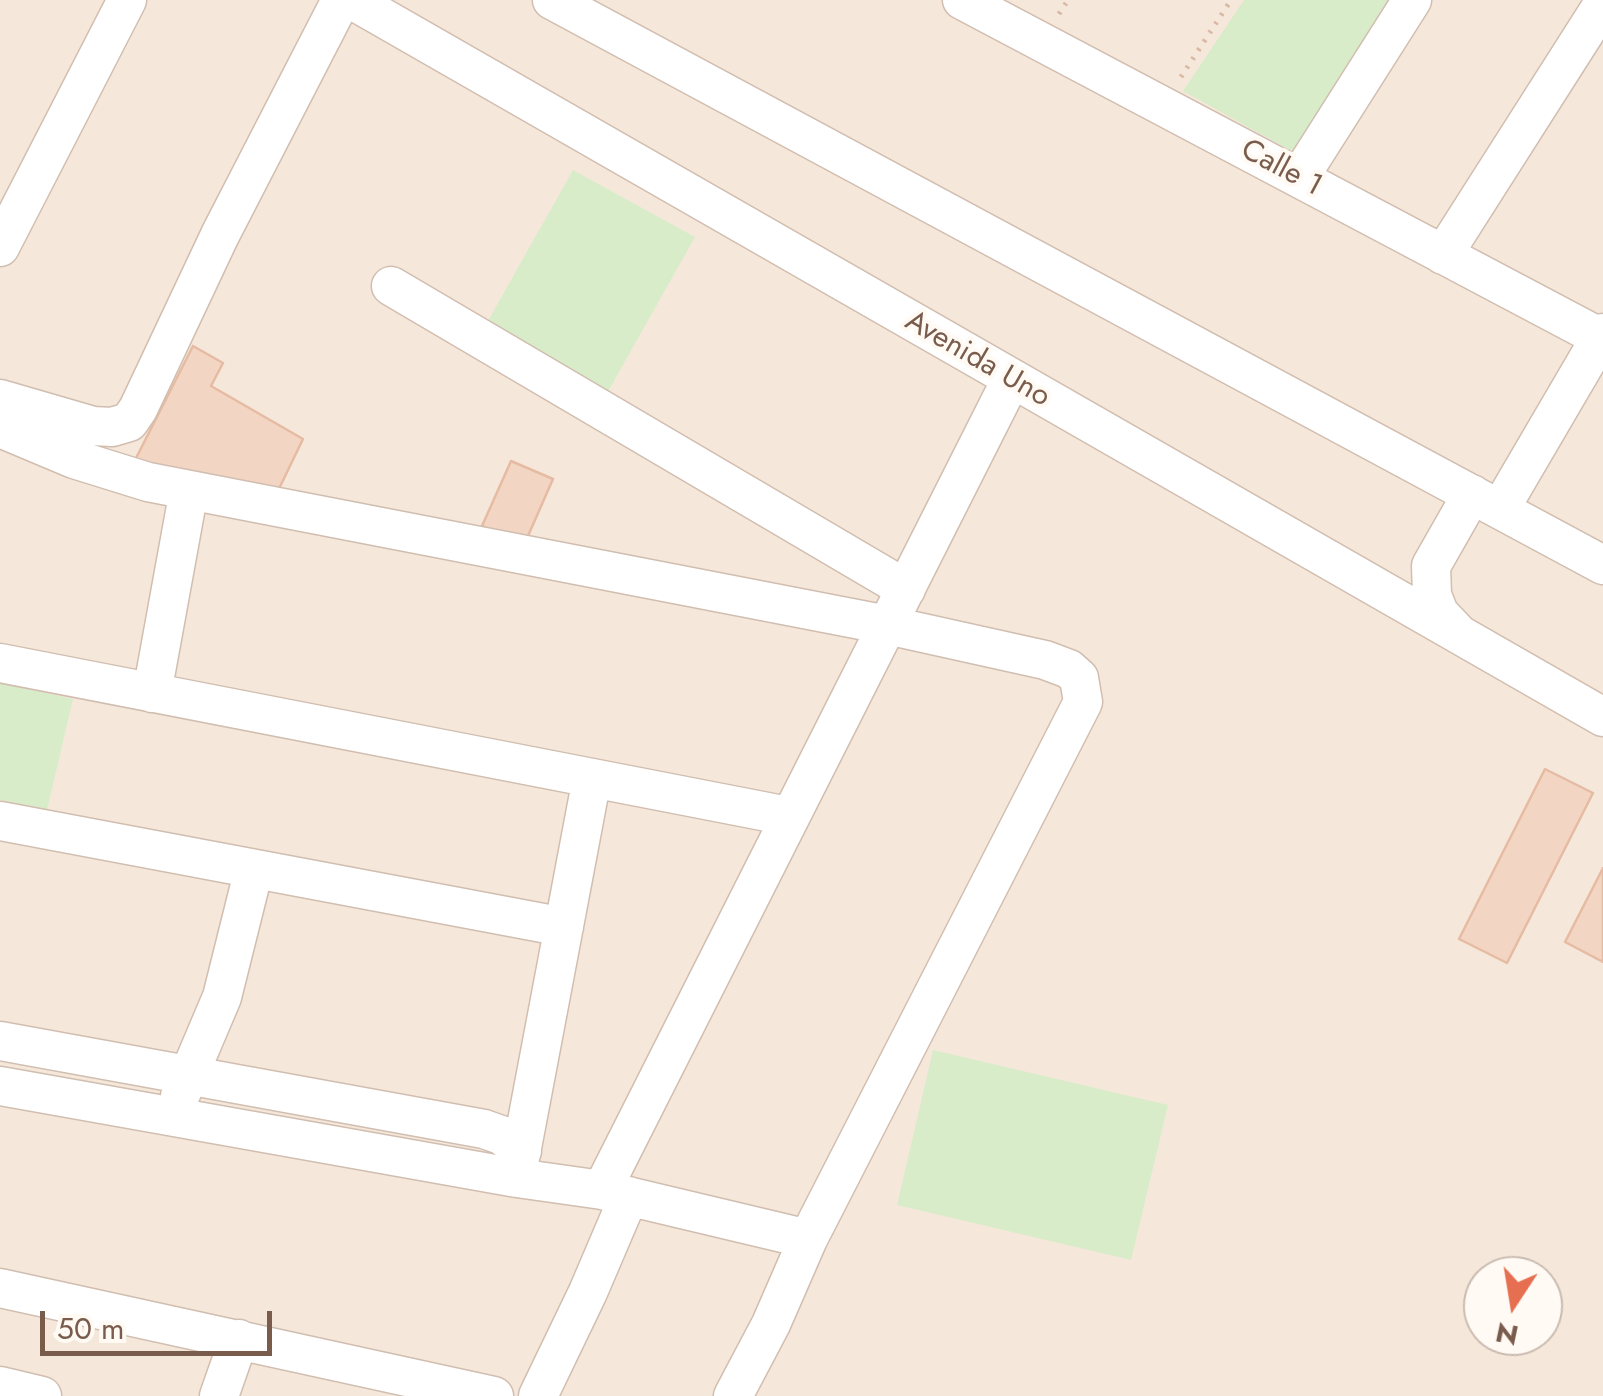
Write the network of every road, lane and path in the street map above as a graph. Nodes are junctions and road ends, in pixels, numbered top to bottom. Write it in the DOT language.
graph roads {
  1 [pos="127,0"];
  2 [pos="341,0"];
  3 [pos="352,0"];
  4 [pos="962,0"];
  5 [pos="1231,0"];
  6 [pos="1412,0"];
  7 [pos="559,2"];
  8 [pos="1603,4"];
  9 [pos="1162,106"];
  10 [pos="1299,178"];
  11 [pos="0,247"];
  12 [pos="1443,255"];
  13 [pos="391,286"];
  14 [pos="1602,337"];
  15 [pos="1011,380"];
  16 [pos="0,398"];
  17 [pos="0,428"];
  18 [pos="46,430"];
  19 [pos="189,490"];
  20 [pos="1486,502"];
  21 [pos="1603,565"];
  22 [pos="1431,566"];
  23 [pos="1351,574"];
  24 [pos="906,590"];
  25 [pos="887,626"];
  26 [pos="1460,636"];
  27 [pos="0,664"];
  28 [pos="152,692"];
  29 [pos="1603,717"];
  30 [pos="592,778"];
  31 [pos="788,816"];
  32 [pos="0,822"];
  33 [pos="254,869"];
  34 [pos="564,927"];
  35 [pos="0,1041"];
  36 [pos="190,1076"];
  37 [pos="0,1086"];
  38 [pos="170,1116"];
  39 [pos="519,1165"];
  40 [pos="616,1193"];
  41 [pos="808,1238"];
  42 [pos="0,1288"];
  43 [pos="239,1340"];
  44 [pos="0,1386"];
  45 [pos="42,1396"];
  46 [pos="219,1396"];
  47 [pos="494,1396"];
  48 [pos="538,1396"];
  49 [pos="734,1396"];
  1 -- 11 [label="street"];
  2 -- 18 [label="street"];
  3 -- 15 [label="street, Avenida Uno"];
  4 -- 9 [label="street, Calle 1"];
  5 -- 9 [label="path"];
  6 -- 10 [label="street"];
  7 -- 20 [label="street"];
  8 -- 12 [label="street"];
  9 -- 10 [label="street, Calle 1"];
  10 -- 12 [label="street, Calle 1"];
  12 -- 14 [label="street, Calle 1"];
  13 -- 24 [label="street"];
  14 -- 20 [label="street"];
  15 -- 23 [label="street, Avenida Uno"];
  15 -- 24 [label="street"];
  16 -- 18 [label="street"];
  17 -- 18 [label="street"];
  18 -- 19 [label="street"];
  19 -- 25 [label="street"];
  19 -- 28 [label="street"];
  20 -- 21 [label="street"];
  20 -- 22 [label="street"];
  22 -- 23 [label="street"];
  22 -- 26 [label="street"];
  23 -- 26 [label="street, Avenida Uno"];
  24 -- 25 [label="street"];
  25 -- 31 [label="street"];
  25 -- 41 [label="street"];
  26 -- 29 [label="street, Avenida Uno"];
  27 -- 28 [label="street"];
  28 -- 30 [label="street"];
  30 -- 31 [label="street"];
  30 -- 34 [label="street"];
  31 -- 40 [label="street"];
  32 -- 33 [label="street"];
  33 -- 34 [label="street"];
  33 -- 36 [label="street"];
  34 -- 39 [label="street"];
  35 -- 36 [label="street"];
  36 -- 38 [label="street"];
  36 -- 39 [label="street"];
  37 -- 38 [label="street"];
  38 -- 39 [label="street"];
  39 -- 40 [label="street"];
  40 -- 41 [label="street"];
  40 -- 48 [label="street"];
  41 -- 49 [label="street"];
  42 -- 43 [label="street"];
  43 -- 46 [label="street"];
  43 -- 47 [label="street"];
  44 -- 45 [label="street"];
}
